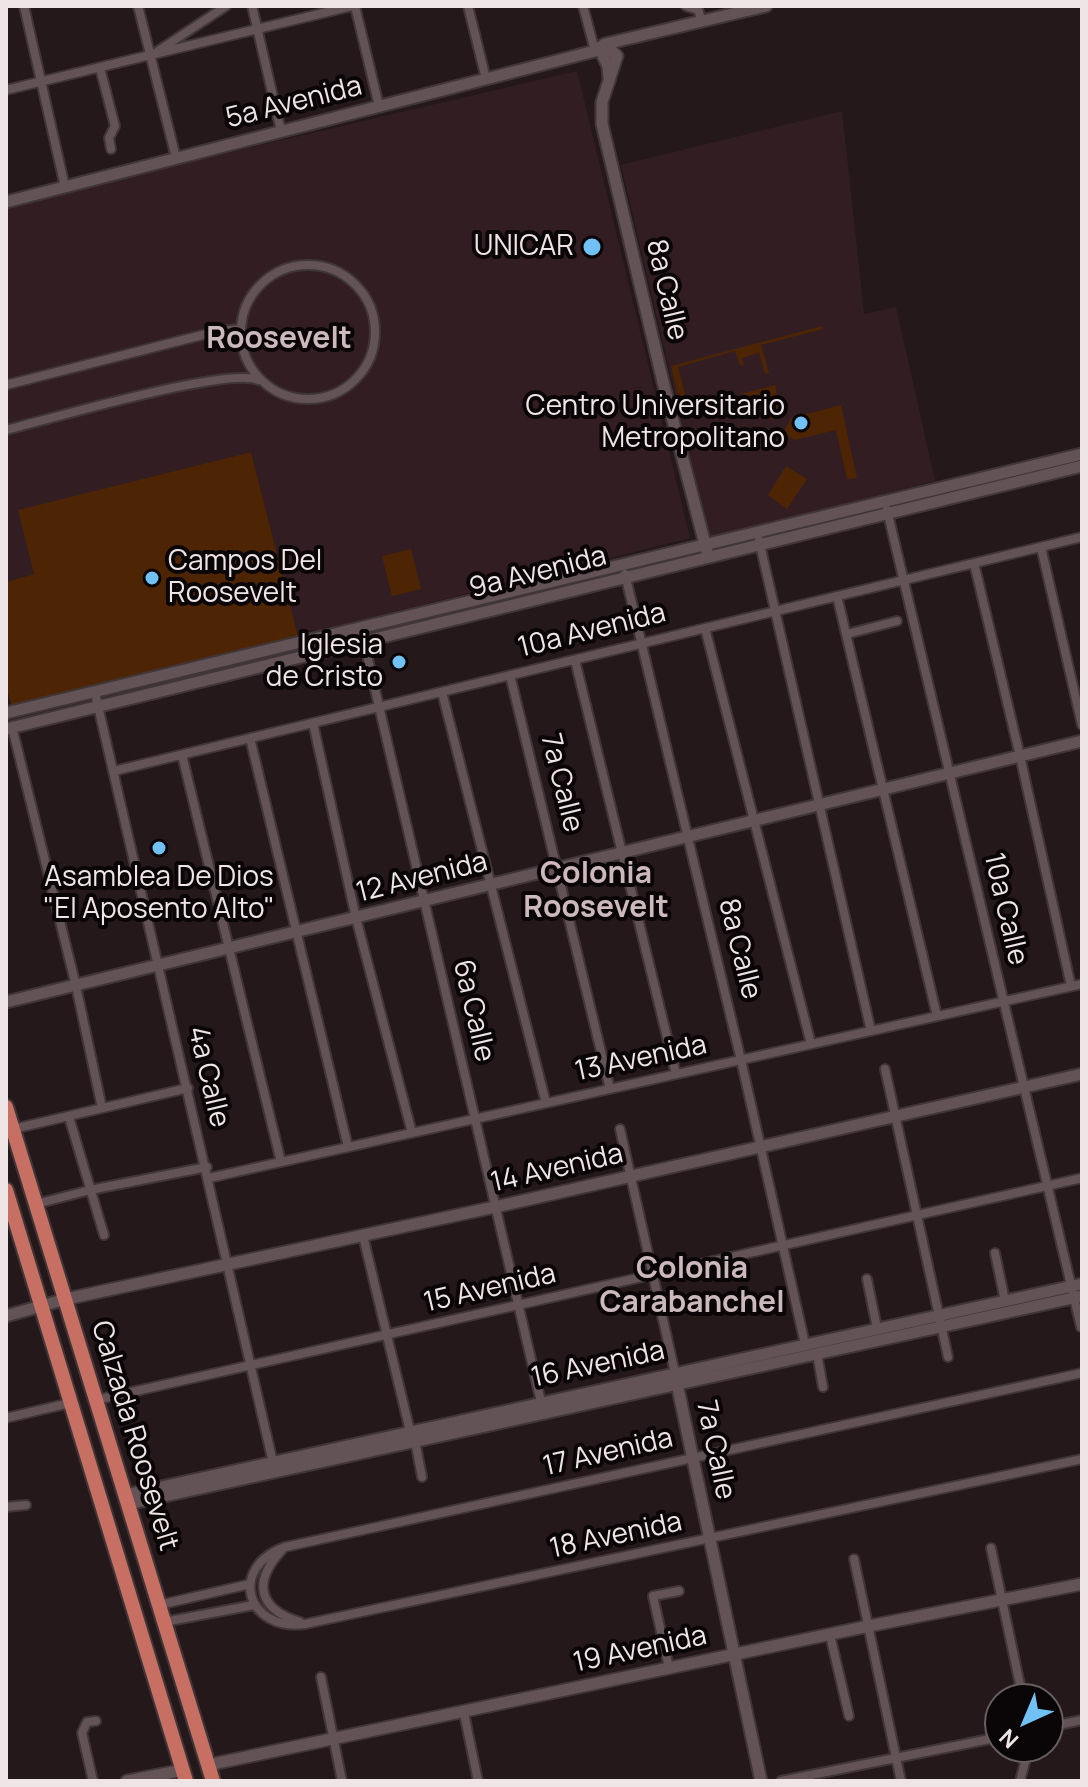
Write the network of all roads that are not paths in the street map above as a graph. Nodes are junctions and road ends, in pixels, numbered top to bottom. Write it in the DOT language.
graph roads {
  1 [pos="24,6"];
  2 [pos="138,6"];
  3 [pos="226,6"];
  4 [pos="252,6"];
  5 [pos="354,6"];
  6 [pos="468,6"];
  7 [pos="583,6"];
  8 [pos="686,6"];
  9 [pos="766,6"];
  10 [pos="698,8"];
  11 [pos="702,22"];
  12 [pos="257,29"];
  13 [pos="626,40"];
  14 [pos="601,50"];
  15 [pos="616,52"];
  16 [pos="151,55"];
  17 [pos="100,68"];
  18 [pos="486,79"];
  19 [pos="608,80"];
  20 [pos="41,81"];
  21 [pos="6,90"];
  22 [pos="379,106"];
  23 [pos="281,131"];
  24 [pos="111,149"];
  25 [pos="176,158"];
  26 [pos="65,187"];
  27 [pos="6,202"];
  28 [pos="241,329"];
  29 [pos="6,385"];
  30 [pos="269,386"];
  31 [pos="6,430"];
  32 [pos="1082,454"];
  33 [pos="1082,466"];
  34 [pos="928,496"];
  35 [pos="886,507"];
  36 [pos="1082,537"];
  37 [pos="759,538"];
  38 [pos="1041,547"];
  39 [pos="706,551"];
  40 [pos="974,563"];
  41 [pos="624,571"];
  42 [pos="904,580"];
  43 [pos="837,596"];
  44 [pos="775,611"];
  45 [pos="897,621"];
  46 [pos="705,628"];
  47 [pos="847,634"];
  48 [pos="363,635"];
  49 [pos="641,644"];
  50 [pos="575,660"];
  51 [pos="510,675"];
  52 [pos="442,692"];
  53 [pos="95,693"];
  54 [pos="98,706"];
  55 [pos="379,707"];
  56 [pos="6,713"];
  57 [pos="313,723"];
  58 [pos="1082,725"];
  59 [pos="9,728"];
  60 [pos="250,738"];
  61 [pos="1082,741"];
  62 [pos="182,755"];
  63 [pos="1020,756"];
  64 [pos="114,771"];
  65 [pos="950,774"];
  66 [pos="883,790"];
  67 [pos="819,805"];
  68 [pos="754,821"];
  69 [pos="687,838"];
  70 [pos="622,854"];
  71 [pos="557,870"];
  72 [pos="491,886"];
  73 [pos="425,902"];
  74 [pos="356,918"];
  75 [pos="295,933"];
  76 [pos="229,949"];
  77 [pos="160,965"];
  78 [pos="1082,984"];
  79 [pos="76,986"];
  80 [pos="1071,986"];
  81 [pos="1005,1001"];
  82 [pos="6,1002"];
  83 [pos="937,1016"];
  84 [pos="871,1031"];
  85 [pos="811,1044"];
  86 [pos="741,1060"];
  87 [pos="885,1069"];
  88 [pos="676,1074"];
  89 [pos="1082,1074"];
  90 [pos="1025,1087"];
  91 [pos="188,1088"];
  92 [pos="610,1089"];
  93 [pos="546,1103"];
  94 [pos="6,1107"];
  95 [pos="102,1108"];
  96 [pos="69,1117"];
  97 [pos="895,1117"];
  98 [pos="475,1119"];
  99 [pos="13,1129"];
  100 [pos="620,1129"];
  101 [pos="412,1133"];
  102 [pos="348,1147"];
  103 [pos="761,1147"];
  104 [pos="281,1162"];
  105 [pos="207,1167"];
  106 [pos="631,1177"];
  107 [pos="209,1178"];
  108 [pos="1082,1178"];
  109 [pos="1049,1186"];
  110 [pos="6,1190"];
  111 [pos="90,1190"];
  112 [pos="36,1204"];
  113 [pos="495,1207"];
  114 [pos="917,1216"];
  115 [pos="104,1235"];
  116 [pos="363,1236"];
  117 [pos="783,1246"];
  118 [pos="995,1253"];
  119 [pos="230,1265"];
  120 [pos="653,1275"];
  121 [pos="867,1279"];
  122 [pos="1078,1291"];
  123 [pos="66,1299"];
  124 [pos="1005,1301"];
  125 [pos="518,1305"];
  126 [pos="42,1306"];
  127 [pos="6,1316"];
  128 [pos="940,1321"];
  129 [pos="1081,1327"];
  130 [pos="877,1328"];
  131 [pos="386,1334"];
  132 [pos="805,1344"];
  133 [pos="817,1354"];
  134 [pos="948,1357"];
  135 [pos="251,1364"];
  136 [pos="1082,1373"];
  137 [pos="676,1379"];
  138 [pos="823,1387"];
  139 [pos="96,1400"];
  140 [pos="541,1402"];
  141 [pos="70,1403"];
  142 [pos="6,1418"];
  143 [pos="412,1436"];
  144 [pos="692,1456"];
  145 [pos="1082,1459"];
  146 [pos="274,1467"];
  147 [pos="422,1477"];
  148 [pos="126,1500"];
  149 [pos="26,1505"];
  150 [pos="6,1507"];
  151 [pos="709,1539"];
  152 [pos="285,1547"];
  153 [pos="991,1548"];
  154 [pos="854,1559"];
  155 [pos="250,1584"];
  156 [pos="1082,1584"];
  157 [pos="679,1591"];
  158 [pos="1003,1600"];
  159 [pos="159,1605"];
  160 [pos="254,1605"];
  161 [pos="164,1622"];
  162 [pos="305,1624"];
  163 [pos="869,1626"];
  164 [pos="830,1635"];
  165 [pos="734,1654"];
  166 [pos="669,1668"];
  167 [pos="321,1677"];
  168 [pos="1020,1683"];
  169 [pos="464,1713"];
  170 [pos="849,1716"];
  171 [pos="96,1721"];
  172 [pos="334,1737"];
  173 [pos="984,1740"];
  174 [pos="896,1758"];
  175 [pos="208,1765"];
  176 [pos="835,1771"];
  177 [pos="185,1776"];
  178 [pos="93,1781"];
  179 [pos="127,1781"];
  180 [pos="213,1781"];
  181 [pos="342,1781"];
  182 [pos="478,1781"];
  183 [pos="761,1781"];
  184 [pos="781,1781"];
  185 [pos="837,1781"];
  186 [pos="901,1781"];
  1 -- 20 [label="street"];
  2 -- 16 [label="street"];
  3 -- 16 [label="street"];
  4 -- 12 [label="street"];
  5 -- 12 [label="street"];
  5 -- 22 [label="street"];
  6 -- 18 [label="street"];
  7 -- 14 [label="street, 8a Calle"];
  8 -- 10 [label="street"];
  9 -- 11 [label="street, 5a Avenida"];
  10 -- 11 [label="street"];
  11 -- 13 [label="street, 5a Avenida"];
  12 -- 16 [label="street"];
  12 -- 23 [label="street"];
  13 -- 14 [label="street, 5a Avenida"];
  13 -- 15 [label="street"];
  14 -- 15 [label="street, 5a Avenida"];
  14 -- 18 [label="street, 5a Avenida"];
  14 -- 19 [label="street, 8a Calle"];
  15 -- 19 [label="street, 8a Calle"];
  16 -- 17 [label="street"];
  16 -- 25 [label="street"];
  17 -- 20 [label="street"];
  17 -- 24 [label="street"];
  18 -- 22 [label="street, 5a Avenida"];
  19 -- 39 [label="street, 8a Calle"];
  20 -- 21 [label="street"];
  20 -- 26 [label="street"];
  22 -- 23 [label="street, 5a Avenida"];
  23 -- 25 [label="street, 5a Avenida"];
  25 -- 26 [label="street, 5a Avenida"];
  26 -- 27 [label="street, 5a Avenida"];
  28 -- 29 [label="street"];
  28 -- 30 [label="street"];
  28 -- 30 [label="street"];
  30 -- 31 [label="street"];
  32 -- 34 [label="street, 9a Avenida"];
  33 -- 34 [label="street, 9a Avenida"];
  34 -- 35 [label="street, 9a Avenida"];
  35 -- 37 [label="street, 9a Avenida"];
  35 -- 42 [label="street, 10a Calle"];
  36 -- 38 [label="street, 10a Avenida"];
  37 -- 39 [label="street, 9a Avenida"];
  37 -- 44 [label="street"];
  38 -- 40 [label="street, 10a Avenida"];
  38 -- 58 [label="street"];
  39 -- 41 [label="street, 9a Avenida"];
  40 -- 42 [label="street, 10a Avenida"];
  40 -- 63 [label="street"];
  41 -- 48 [label="street, 9a Avenida"];
  41 -- 49 [label="street, 8a Calle"];
  42 -- 43 [label="street, 10a Avenida"];
  42 -- 65 [label="street, 10a Calle"];
  43 -- 44 [label="street, 10a Avenida"];
  43 -- 47 [label="street"];
  44 -- 46 [label="street, 10a Avenida"];
  44 -- 67 [label="street"];
  45 -- 47 [label="street"];
  46 -- 49 [label="street, 10a Avenida"];
  46 -- 68 [label="street"];
  47 -- 66 [label="street"];
  48 -- 53 [label="street, 9a Avenida"];
  48 -- 54 [label="street, 9a Avenida"];
  48 -- 55 [label="street, 6a Calle"];
  49 -- 50 [label="street, 10a Avenida"];
  49 -- 69 [label="street, 8a Calle"];
  50 -- 51 [label="street, 10a Avenida"];
  50 -- 70 [label="street"];
  51 -- 52 [label="street, 10a Avenida"];
  51 -- 71 [label="street, 7a Calle"];
  52 -- 55 [label="street, 10a Avenida"];
  52 -- 72 [label="street"];
  53 -- 54 [label="street, 4a Calle"];
  53 -- 56 [label="street, 9a Avenida"];
  54 -- 59 [label="street, 9a Avenida"];
  54 -- 64 [label="street, 4a Calle"];
  55 -- 57 [label="street, 10a Avenida"];
  55 -- 73 [label="street, 6a Calle"];
  57 -- 60 [label="street, 10a Avenida"];
  57 -- 74 [label="street"];
  59 -- 79 [label="street"];
  60 -- 62 [label="street, 10a Avenida"];
  60 -- 75 [label="street"];
  61 -- 63 [label="street, 12 Avenida"];
  62 -- 64 [label="street, 10a Avenida"];
  62 -- 76 [label="street"];
  63 -- 65 [label="street, 12 Avenida"];
  63 -- 80 [label="street"];
  64 -- 77 [label="street, 4a Calle"];
  65 -- 66 [label="street, 12 Avenida"];
  65 -- 81 [label="street, 10a Calle"];
  66 -- 67 [label="street, 12 Avenida"];
  66 -- 83 [label="street"];
  67 -- 68 [label="street, 12 Avenida"];
  67 -- 84 [label="street"];
  68 -- 69 [label="street, 12 Avenida"];
  68 -- 85 [label="street"];
  69 -- 70 [label="street, 12 Avenida"];
  69 -- 86 [label="street, 8a Calle"];
  70 -- 71 [label="street, 12 Avenida"];
  70 -- 88 [label="street"];
  71 -- 72 [label="street, 12 Avenida"];
  71 -- 92 [label="street, 7a Calle"];
  72 -- 73 [label="street, 12 Avenida"];
  72 -- 93 [label="street"];
  73 -- 74 [label="street, 12 Avenida"];
  73 -- 98 [label="street, 6a Calle"];
  74 -- 75 [label="street, 12 Avenida"];
  74 -- 101 [label="street"];
  75 -- 76 [label="street, 12 Avenida"];
  75 -- 102 [label="street"];
  76 -- 77 [label="street, 12 Avenida"];
  76 -- 104 [label="street"];
  77 -- 79 [label="street, 12 Avenida"];
  77 -- 91 [label="street, 4a Calle"];
  78 -- 80 [label="street, 13 Avenida"];
  79 -- 82 [label="street, 12 Avenida"];
  79 -- 95 [label="street"];
  80 -- 81 [label="street, 13 Avenida"];
  81 -- 83 [label="street, 13 Avenida"];
  81 -- 90 [label="street, 10a Calle"];
  83 -- 84 [label="street, 13 Avenida"];
  84 -- 85 [label="street, 13 Avenida"];
  85 -- 86 [label="street, 13 Avenida"];
  86 -- 88 [label="street, 13 Avenida"];
  86 -- 103 [label="street, 8a Calle"];
  87 -- 97 [label="street"];
  88 -- 92 [label="street, 13 Avenida"];
  89 -- 90 [label="street, 14 Avenida"];
  90 -- 97 [label="street, 14 Avenida"];
  90 -- 109 [label="street, 10a Calle"];
  91 -- 95 [label="street"];
  91 -- 105 [label="street, 4a Calle"];
  92 -- 93 [label="street, 13 Avenida"];
  93 -- 98 [label="street, 13 Avenida"];
  94 -- 99 [label="highway, Calzada Roosevelt"];
  95 -- 96 [label="street"];
  96 -- 99 [label="street"];
  96 -- 111 [label="street"];
  97 -- 103 [label="street, 14 Avenida"];
  97 -- 114 [label="street"];
  98 -- 101 [label="street, 13 Avenida"];
  98 -- 113 [label="street, 6a Calle"];
  99 -- 112 [label="highway, Calzada Roosevelt"];
  100 -- 106 [label="street, 7a Calle"];
  101 -- 102 [label="street, 13 Avenida"];
  102 -- 104 [label="street, 13 Avenida"];
  103 -- 106 [label="street, 14 Avenida"];
  103 -- 117 [label="street, 8a Calle"];
  104 -- 107 [label="street, 13 Avenida"];
  105 -- 107 [label="street, 4a Calle"];
  105 -- 111 [label="street"];
  106 -- 113 [label="street, 14 Avenida"];
  106 -- 120 [label="street, 7a Calle"];
  107 -- 119 [label="street, 4a Calle"];
  108 -- 109 [label="street, 15 Avenida"];
  109 -- 114 [label="street, 15 Avenida"];
  109 -- 122 [label="street, 10a Calle"];
  110 -- 126 [label="highway, Calzada Roosevelt"];
  111 -- 112 [label="street"];
  111 -- 115 [label="street"];
  112 -- 123 [label="highway, Calzada Roosevelt"];
  113 -- 116 [label="street, 14 Avenida"];
  113 -- 125 [label="street, 6a Calle"];
  114 -- 117 [label="street, 15 Avenida"];
  114 -- 128 [label="street"];
  116 -- 119 [label="street, 14 Avenida"];
  116 -- 131 [label="street"];
  117 -- 120 [label="street, 15 Avenida"];
  117 -- 132 [label="street, 8a Calle"];
  118 -- 124 [label="street"];
  119 -- 123 [label="street, 14 Avenida"];
  119 -- 135 [label="street, 4a Calle"];
  120 -- 125 [label="street, 15 Avenida"];
  120 -- 137 [label="street, 7a Calle"];
  121 -- 130 [label="street"];
  122 -- 124 [label="street, 16 Avenida"];
  122 -- 128 [label="street, 16 Avenida"];
  122 -- 129 [label="street, 10a Calle"];
  123 -- 126 [label="street, 14 Avenida"];
  123 -- 139 [label="highway, Calzada Roosevelt"];
  124 -- 128 [label="street, 16 Avenida"];
  125 -- 131 [label="street, 15 Avenida"];
  125 -- 140 [label="street, 6a Calle"];
  126 -- 127 [label="street"];
  126 -- 141 [label="highway, Calzada Roosevelt"];
  128 -- 130 [label="street, 16 Avenida"];
  128 -- 133 [label="street, 16 Avenida"];
  128 -- 134 [label="street"];
  130 -- 132 [label="street, 16 Avenida"];
  131 -- 135 [label="street, 15 Avenida"];
  131 -- 143 [label="street"];
  132 -- 137 [label="street, 16 Avenida"];
  133 -- 137 [label="street, 16 Avenida"];
  133 -- 138 [label="street"];
  135 -- 139 [label="street, 15 Avenida"];
  135 -- 146 [label="street, 4a Calle"];
  136 -- 144 [label="street, 17 Avenida"];
  137 -- 140 [label="street, 16 Avenida"];
  137 -- 143 [label="street, 16 Avenida"];
  137 -- 144 [label="street, 7a Calle"];
  139 -- 148 [label="highway, Calzada Roosevelt"];
  140 -- 143 [label="street, 16 Avenida"];
  141 -- 142 [label="street"];
  141 -- 177 [label="highway, Calzada Roosevelt"];
  143 -- 146 [label="street, 16 Avenida"];
  143 -- 147 [label="street"];
  144 -- 151 [label="street, 7a Calle"];
  144 -- 152 [label="street, 17 Avenida"];
  145 -- 151 [label="street, 18 Avenida"];
  146 -- 148 [label="street, 16 Avenida"];
  148 -- 159 [label="highway, Calzada Roosevelt"];
  149 -- 150 [label="street"];
  151 -- 162 [label="street, 18 Avenida"];
  151 -- 165 [label="street, 7a Calle"];
  152 -- 155 [label="street, 17 Avenida"];
  152 -- 162 [label="street"];
  153 -- 158 [label="street"];
  154 -- 163 [label="street"];
  155 -- 159 [label="street"];
  155 -- 160 [label="street"];
  156 -- 158 [label="street, 19 Avenida"];
  157 -- 166 [label="street"];
  158 -- 163 [label="street, 19 Avenida"];
  158 -- 168 [label="street"];
  159 -- 161 [label="highway, Calzada Roosevelt"];
  160 -- 161 [label="street"];
  160 -- 162 [label="street, 18 Avenida"];
  161 -- 175 [label="highway, Calzada Roosevelt"];
  163 -- 164 [label="street, 19 Avenida"];
  163 -- 174 [label="street"];
  164 -- 165 [label="street, 19 Avenida"];
  164 -- 170 [label="street"];
  165 -- 166 [label="street, 19 Avenida"];
  165 -- 183 [label="street, 7a Calle"];
  166 -- 169 [label="street, 19 Avenida"];
  167 -- 172 [label="street"];
  169 -- 172 [label="street, 19 Avenida"];
  169 -- 182 [label="street"];
  171 -- 178 [label="street"];
  172 -- 175 [label="street, 19 Avenida"];
  172 -- 181 [label="street"];
  173 -- 174 [label="street"];
  174 -- 176 [label="street"];
  174 -- 186 [label="street"];
  175 -- 180 [label="highway, Calzada Roosevelt"];
  176 -- 184 [label="street"];
  176 -- 185 [label="street"];
  177 -- 179 [label="street"];
}
